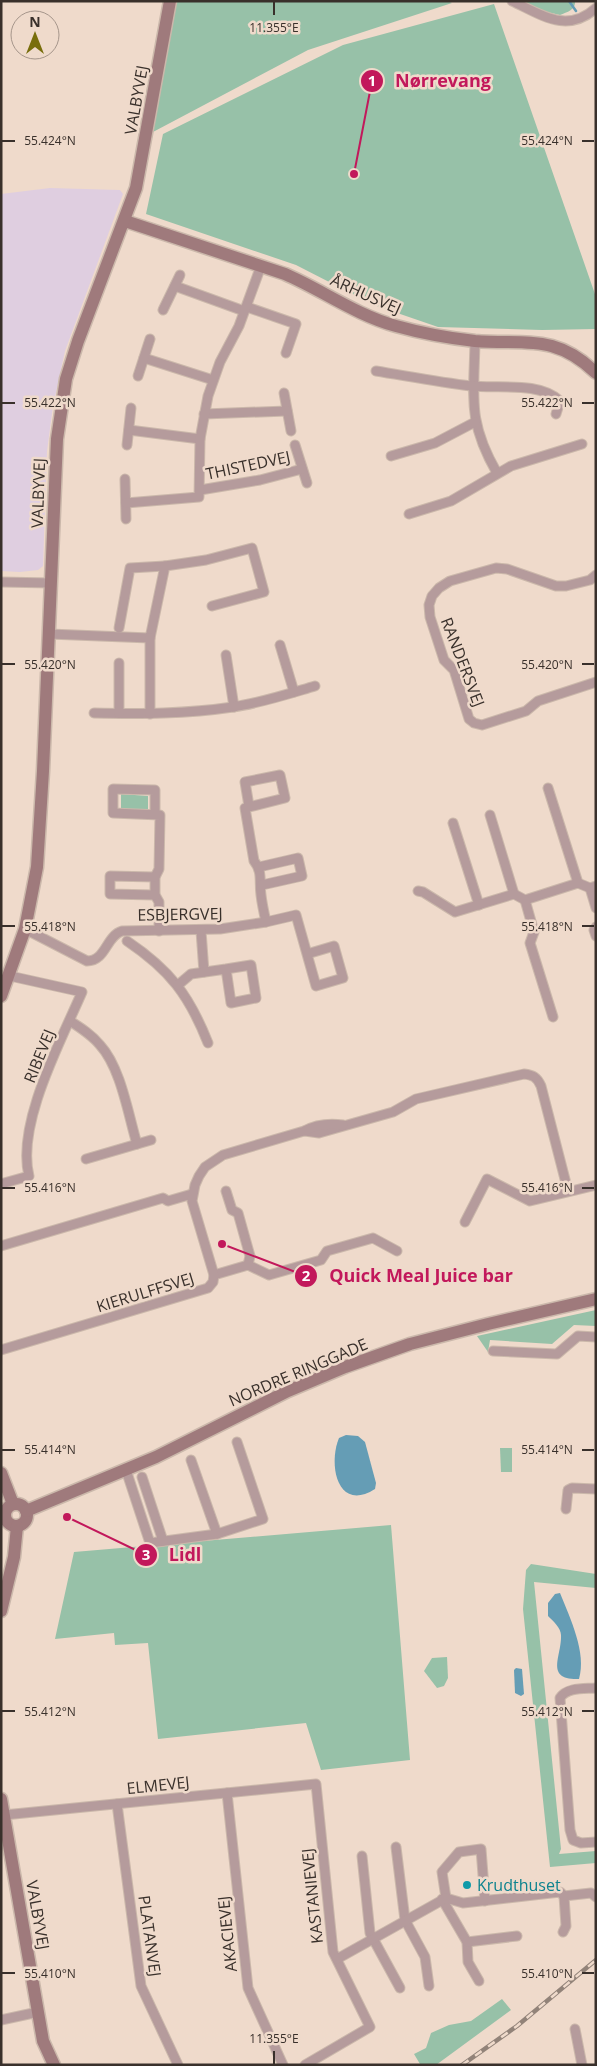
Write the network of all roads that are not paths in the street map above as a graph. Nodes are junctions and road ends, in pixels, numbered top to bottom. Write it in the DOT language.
graph roads {
  1 [pos="170,1"];
  2 [pos="512,1"];
  3 [pos="596,8"];
  4 [pos="125,221"];
  5 [pos="261,266"];
  6 [pos="180,275"];
  7 [pos="175,286"];
  8 [pos="245,309"];
  9 [pos="163,310"];
  10 [pos="150,339"];
  11 [pos="475,341"];
  12 [pos="286,353"];
  13 [pos="144,358"];
  14 [pos="376,372"];
  15 [pos="596,373"];
  16 [pos="138,376"];
  17 [pos="213,380"];
  18 [pos="473,386"];
  19 [pos="284,393"];
  20 [pos="131,408"];
  21 [pos="287,411"];
  22 [pos="204,414"];
  23 [pos="556,414"];
  24 [pos="475,422"];
  25 [pos="129,430"];
  26 [pos="291,431"];
  27 [pos="200,439"];
  28 [pos="582,444"];
  29 [pos="127,445"];
  30 [pos="295,445"];
  31 [pos="391,456"];
  32 [pos="302,469"];
  33 [pos="497,473"];
  34 [pos="126,479"];
  35 [pos="307,483"];
  36 [pos="200,490"];
  37 [pos="126,503"];
  38 [pos="409,514"];
  39 [pos="126,519"];
  40 [pos="165,566"];
  41 [pos="596,575"];
  42 [pos="1,582"];
  43 [pos="51,583"];
  44 [pos="212,606"];
  45 [pos="119,628"];
  46 [pos="49,634"];
  47 [pos="150,638"];
  48 [pos="280,645"];
  49 [pos="226,655"];
  50 [pos="119,663"];
  51 [pos="596,682"];
  52 [pos="315,686"];
  53 [pos="294,692"];
  54 [pos="234,707"];
  55 [pos="94,713"];
  56 [pos="118,713"];
  57 [pos="150,714"];
  58 [pos="548,788"];
  59 [pos="249,806"];
  60 [pos="155,814"];
  61 [pos="490,815"];
  62 [pos="453,823"];
  63 [pos="259,867"];
  64 [pos="155,877"];
  65 [pos="578,883"];
  66 [pos="262,885"];
  67 [pos="593,887"];
  68 [pos="418,891"];
  69 [pos="514,894"];
  70 [pos="155,895"];
  71 [pos="525,900"];
  72 [pos="479,905"];
  73 [pos="596,908"];
  74 [pos="266,922"];
  75 [pos="596,926"];
  76 [pos="25,929"];
  77 [pos="159,930"];
  78 [pos="201,930"];
  79 [pos="596,936"];
  80 [pos="127,941"];
  81 [pos="307,954"];
  82 [pos="226,969"];
  83 [pos="204,972"];
  84 [pos="10,976"];
  85 [pos="178,985"];
  86 [pos="1,996"];
  87 [pos="553,1017"];
  88 [pos="70,1021"];
  89 [pos="208,1043"];
  90 [pos="151,1140"];
  91 [pos="137,1144"];
  92 [pos="86,1159"];
  93 [pos="1,1184"];
  94 [pos="596,1185"];
  95 [pos="226,1191"];
  96 [pos="568,1191"];
  97 [pos="192,1194"];
  98 [pos="465,1222"];
  99 [pos="1,1246"];
  100 [pos="397,1251"];
  101 [pos="248,1265"];
  102 [pos="214,1275"];
  103 [pos="596,1299"];
  104 [pos="596,1336"];
  105 [pos="1,1350"];
  106 [pos="493,1351"];
  107 [pos="237,1442"];
  108 [pos="191,1460"];
  109 [pos="126,1470"];
  110 [pos="1,1473"];
  111 [pos="142,1477"];
  112 [pos="596,1489"];
  113 [pos="13,1504"];
  114 [pos="566,1510"];
  115 [pos="26,1511"];
  116 [pos="3,1520"];
  117 [pos="17,1526"];
  118 [pos="217,1534"];
  119 [pos="163,1541"];
  120 [pos="1,1611"];
  121 [pos="596,1688"];
  122 [pos="316,1784"];
  123 [pos="226,1793"];
  124 [pos="1,1799"];
  125 [pos="117,1804"];
  126 [pos="4,1815"];
  127 [pos="596,1842"];
  128 [pos="396,1847"];
  129 [pos="362,1856"];
  130 [pos="564,1896"];
  131 [pos="596,1897"];
  132 [pos="444,1898"];
  133 [pos="486,1901"];
  134 [pos="405,1920"];
  135 [pos="562,1932"];
  136 [pos="517,1936"];
  137 [pos="373,1940"];
  138 [pos="467,1942"];
  139 [pos="337,1959"];
  140 [pos="479,1981"];
  141 [pos="429,1986"];
  142 [pos="400,1988"];
  143 [pos="38,2012"];
  144 [pos="1,2020"];
  145 [pos="575,2029"];
  146 [pos="54,2065"];
  147 [pos="178,2065"];
  148 [pos="283,2065"];
  149 [pos="305,2065"];
  150 [pos="582,2065"];
  1 -- 4 [label="street, VALBYVEJ"];
  2 -- 3 [label="street"];
  4 -- 5 [label="street, ÅRHUSVEJ"];
  4 -- 43 [label="street, VALBYVEJ"];
  5 -- 8 [label="street, THISTEDVEJ"];
  5 -- 11 [label="street, ÅRHUSVEJ"];
  6 -- 7 [label="street"];
  7 -- 8 [label="street"];
  7 -- 9 [label="street"];
  8 -- 12 [label="street"];
  8 -- 17 [label="street, THISTEDVEJ"];
  10 -- 13 [label="street"];
  11 -- 15 [label="street, ÅRHUSVEJ"];
  11 -- 18 [label="street"];
  13 -- 16 [label="street"];
  13 -- 17 [label="street"];
  14 -- 18 [label="street"];
  17 -- 22 [label="street, THISTEDVEJ"];
  18 -- 23 [label="street"];
  18 -- 24 [label="street"];
  19 -- 21 [label="street, THISTEDVEJ"];
  20 -- 25 [label="street"];
  21 -- 22 [label="street"];
  21 -- 26 [label="street, THISTEDVEJ"];
  22 -- 27 [label="street, THISTEDVEJ"];
  24 -- 31 [label="street"];
  24 -- 33 [label="street"];
  25 -- 27 [label="street"];
  25 -- 29 [label="street"];
  27 -- 36 [label="street, THISTEDVEJ"];
  28 -- 33 [label="street"];
  30 -- 32 [label="street, THISTEDVEJ"];
  32 -- 35 [label="street, THISTEDVEJ"];
  32 -- 36 [label="street, THISTEDVEJ"];
  33 -- 38 [label="street"];
  34 -- 37 [label="street"];
  36 -- 37 [label="street, THISTEDVEJ"];
  37 -- 39 [label="street"];
  40 -- 44 [label="street"];
  40 -- 45 [label="street"];
  40 -- 47 [label="street"];
  41 -- 51 [label="street, RANDERSVEJ"];
  42 -- 43 [label="street"];
  43 -- 46 [label="street, VALBYVEJ"];
  46 -- 47 [label="street"];
  46 -- 76 [label="street, VALBYVEJ"];
  47 -- 57 [label="street"];
  48 -- 53 [label="street"];
  49 -- 54 [label="street"];
  50 -- 56 [label="street"];
  52 -- 53 [label="street"];
  53 -- 54 [label="street"];
  54 -- 57 [label="street"];
  55 -- 56 [label="street"];
  56 -- 57 [label="street"];
  58 -- 65 [label="street"];
  59 -- 59 [label="street"];
  59 -- 63 [label="street"];
  60 -- 60 [label="street"];
  60 -- 64 [label="street"];
  61 -- 69 [label="street"];
  62 -- 72 [label="street"];
  63 -- 66 [label="street"];
  63 -- 66 [label="street"];
  64 -- 70 [label="street"];
  64 -- 70 [label="street"];
  65 -- 67 [label="street"];
  65 -- 71 [label="street"];
  66 -- 74 [label="street"];
  67 -- 73 [label="street"];
  68 -- 72 [label="street"];
  69 -- 71 [label="street"];
  69 -- 72 [label="street"];
  70 -- 77 [label="street"];
  71 -- 87 [label="street"];
  74 -- 78 [label="street, ESBJERGVEJ"];
  74 -- 81 [label="street, ESBJERGVEJ"];
  75 -- 79 [label="street"];
  76 -- 77 [label="street, ESBJERGVEJ"];
  76 -- 84 [label="street, VALBYVEJ"];
  77 -- 78 [label="street, ESBJERGVEJ"];
  78 -- 83 [label="street"];
  80 -- 85 [label="street"];
  81 -- 81 [label="street"];
  82 -- 82 [label="street"];
  82 -- 83 [label="street"];
  83 -- 85 [label="street"];
  84 -- 86 [label="street, VALBYVEJ"];
  84 -- 88 [label="street, RIBEVEJ"];
  85 -- 89 [label="street"];
  88 -- 91 [label="street"];
  88 -- 93 [label="street, RIBEVEJ"];
  90 -- 91 [label="street"];
  91 -- 92 [label="street"];
  94 -- 96 [label="street"];
  95 -- 101 [label="street"];
  96 -- 97 [label="street"];
  96 -- 98 [label="street"];
  97 -- 99 [label="street"];
  97 -- 102 [label="street"];
  100 -- 101 [label="street"];
  101 -- 102 [label="street, KIERULFFSVEJ"];
  102 -- 105 [label="street, KIERULFFSVEJ"];
  103 -- 109 [label="street, NORDRE RINGGADE"];
  104 -- 106 [label="street"];
  107 -- 118 [label="street"];
  108 -- 118 [label="street"];
  109 -- 115 [label="street, NORDRE RINGGADE"];
  109 -- 119 [label="street"];
  110 -- 113 [label="street"];
  111 -- 119 [label="street"];
  112 -- 114 [label="street"];
  113 -- 115 [label="street"];
  113 -- 116 [label="street"];
  115 -- 117 [label="street"];
  116 -- 117 [label="street"];
  117 -- 120 [label="street"];
  118 -- 119 [label="street"];
  121 -- 127 [label="street"];
  122 -- 123 [label="street, ELMEVEJ"];
  122 -- 139 [label="street, KASTANIEVEJ"];
  123 -- 125 [label="street, ELMEVEJ"];
  123 -- 148 [label="street, AKACIEVEJ"];
  124 -- 126 [label="street, VALBYVEJ"];
  125 -- 126 [label="street, ELMEVEJ"];
  125 -- 147 [label="street, PLATANVEJ"];
  126 -- 143 [label="street, VALBYVEJ"];
  128 -- 134 [label="street"];
  129 -- 137 [label="street"];
  130 -- 131 [label="street"];
  130 -- 133 [label="street"];
  130 -- 135 [label="street"];
  132 -- 133 [label="street"];
  132 -- 133 [label="street"];
  132 -- 134 [label="street"];
  132 -- 138 [label="street"];
  134 -- 137 [label="street"];
  134 -- 141 [label="street"];
  136 -- 138 [label="street"];
  137 -- 139 [label="street"];
  137 -- 142 [label="street"];
  138 -- 140 [label="street"];
  139 -- 149 [label="street, KASTANIEVEJ"];
  143 -- 144 [label="street"];
  143 -- 146 [label="street, VALBYVEJ"];
  145 -- 150 [label="street"];
}
